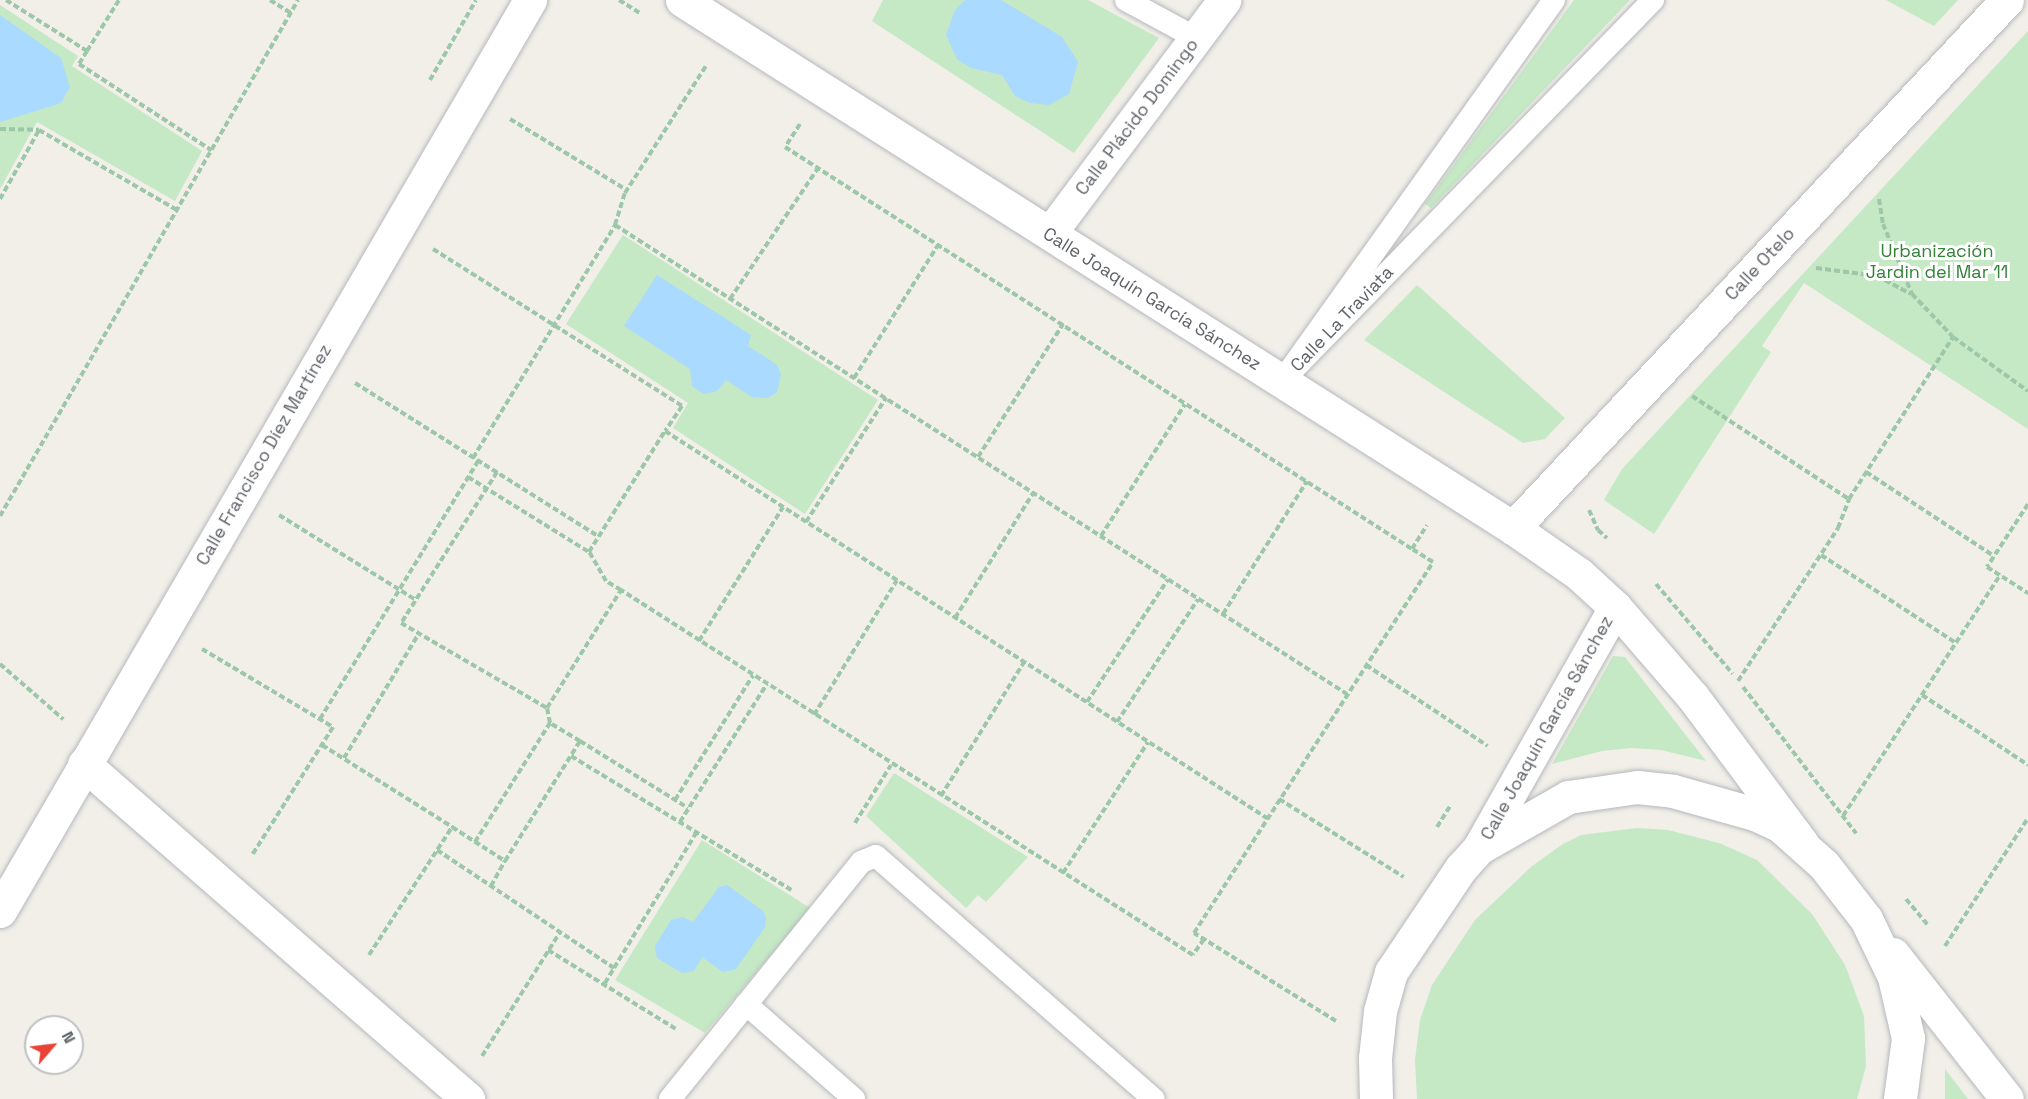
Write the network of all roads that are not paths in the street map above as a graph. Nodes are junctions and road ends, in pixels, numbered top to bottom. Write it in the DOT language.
graph roads {
  1 [pos="530,0"];
  2 [pos="682,0"];
  3 [pos="1126,0"];
  4 [pos="1224,0"];
  5 [pos="1554,0"];
  6 [pos="1653,0"];
  7 [pos="2007,0"];
  8 [pos="1196,38"];
  9 [pos="1050,233"];
  10 [pos="1282,381"];
  11 [pos="1513,528"];
  12 [pos="1615,607"];
  13 [pos="84,764"];
  14 [pos="1802,843"];
  15 [pos="1479,848"];
  16 [pos="0,911"];
  17 [pos="1866,920"];
  18 [pos="746,1004"];
  19 [pos="468,1099"];
  20 [pos="670,1099"];
  21 [pos="854,1099"];
  22 [pos="1154,1099"];
  23 [pos="1376,1099"];
  24 [pos="1900,1099"];
  25 [pos="2007,1099"];
  1 -- 13 [label="street, Calle Francisco Díez Martínez"];
  2 -- 9 [label="street, Calle Joaquín García Sánchez"];
  3 -- 8 [label="lane"];
  4 -- 8 [label="street, Calle Plácido Domingo"];
  5 -- 10 [label="lane, Calle La Traviata"];
  6 -- 10 [label="lane, Calle La Traviata"];
  7 -- 11 [label="street, Calle Otelo"];
  8 -- 9 [label="street, Calle Plácido Domingo"];
  9 -- 10 [label="street, Calle Joaquín García Sánchez"];
  10 -- 11 [label="street, Calle Joaquín García Sánchez"];
  11 -- 12 [label="street, Calle Joaquín García Sánchez"];
  12 -- 14 [label="street, Calle Joaquín García Sánchez"];
  12 -- 15 [label="street, Calle Joaquín García Sánchez"];
  13 -- 16 [label="street, Calle Francisco Díez Martínez"];
  13 -- 19 [label="street"];
  14 -- 15 [label="street"];
  14 -- 17 [label="street"];
  15 -- 23 [label="street"];
  17 -- 24 [label="street"];
  17 -- 25 [label="street"];
  18 -- 20 [label="lane"];
  18 -- 21 [label="lane"];
  18 -- 22 [label="lane"];
}
